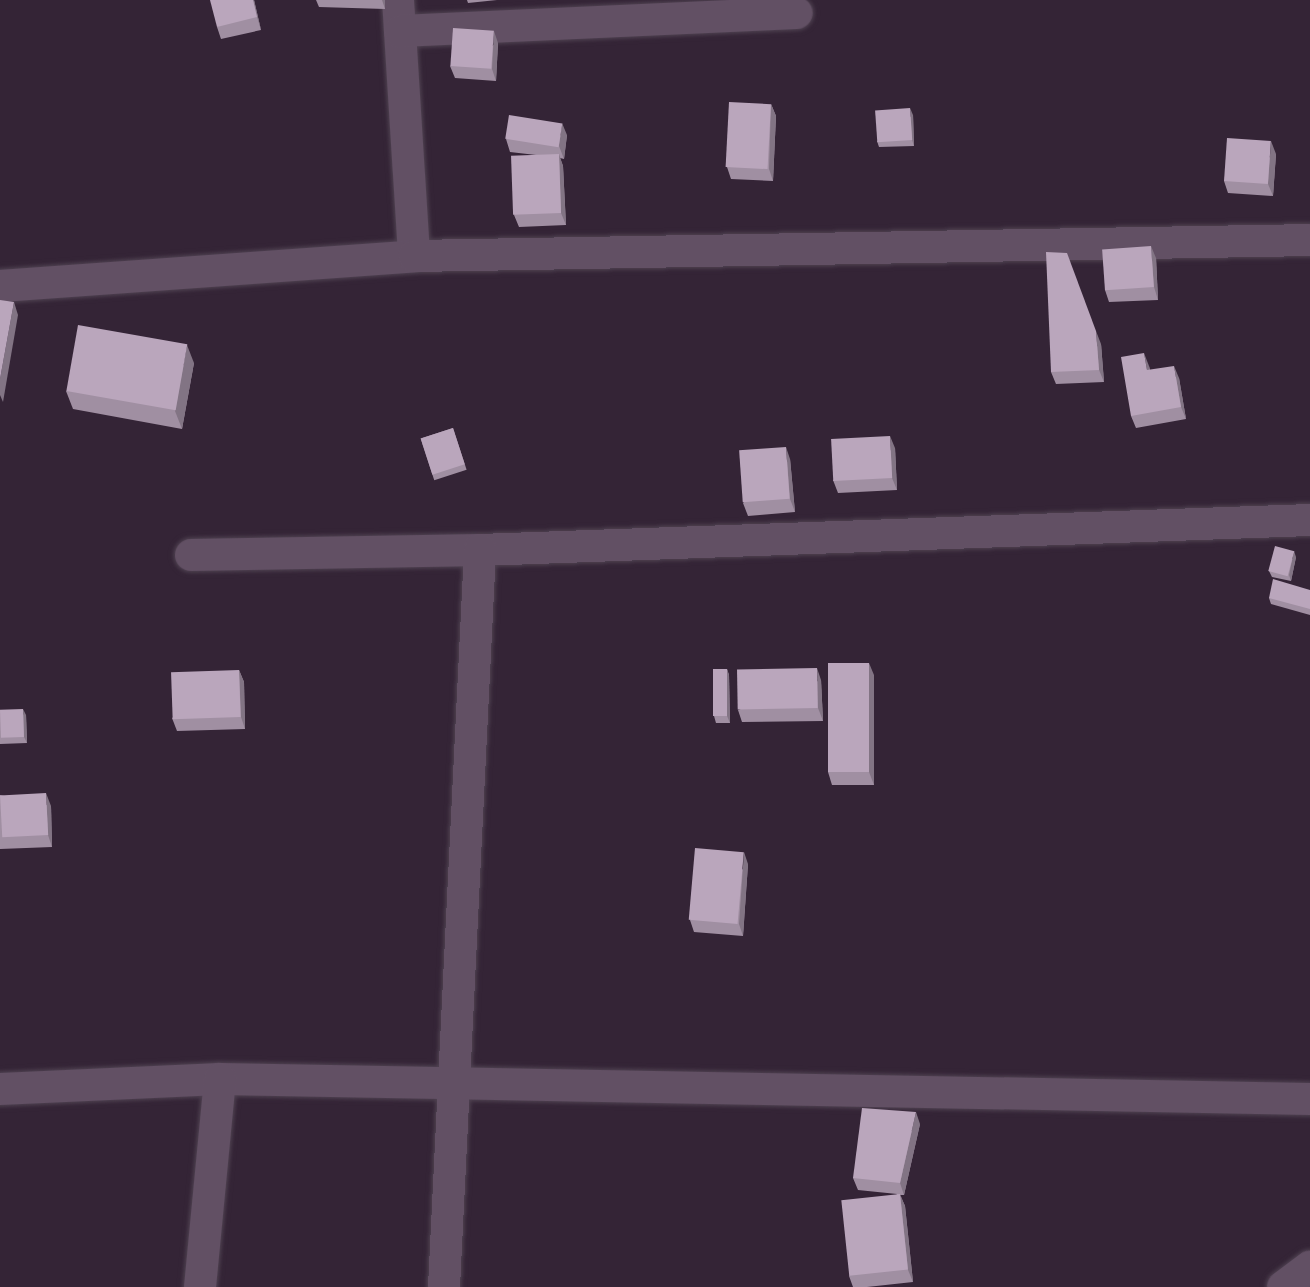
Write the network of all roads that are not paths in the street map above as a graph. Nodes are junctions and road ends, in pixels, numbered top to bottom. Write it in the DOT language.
graph roads {
  1 [pos="398,0"];
  2 [pos="797,13"];
  3 [pos="400,31"];
  4 [pos="1310,240"];
  5 [pos="414,256"];
  6 [pos="0,286"];
  7 [pos="1310,520"];
  8 [pos="480,550"];
  9 [pos="191,555"];
  10 [pos="220,1080"];
  11 [pos="454,1082"];
  12 [pos="0,1089"];
  13 [pos="1310,1099"];
  14 [pos="1310,1267"];
  15 [pos="200,1287"];
  16 [pos="444,1287"];
  17 [pos="1283,1287"];
  1 -- 3 [label="street"];
  2 -- 3 [label="street"];
  3 -- 5 [label="street"];
  4 -- 5 [label="street"];
  5 -- 6 [label="street"];
  7 -- 8 [label="street"];
  8 -- 9 [label="street"];
  8 -- 11 [label="street"];
  10 -- 11 [label="street"];
  10 -- 12 [label="street"];
  10 -- 15 [label="street"];
  11 -- 13 [label="street"];
  11 -- 16 [label="street"];
  14 -- 17 [label="street"];
}
